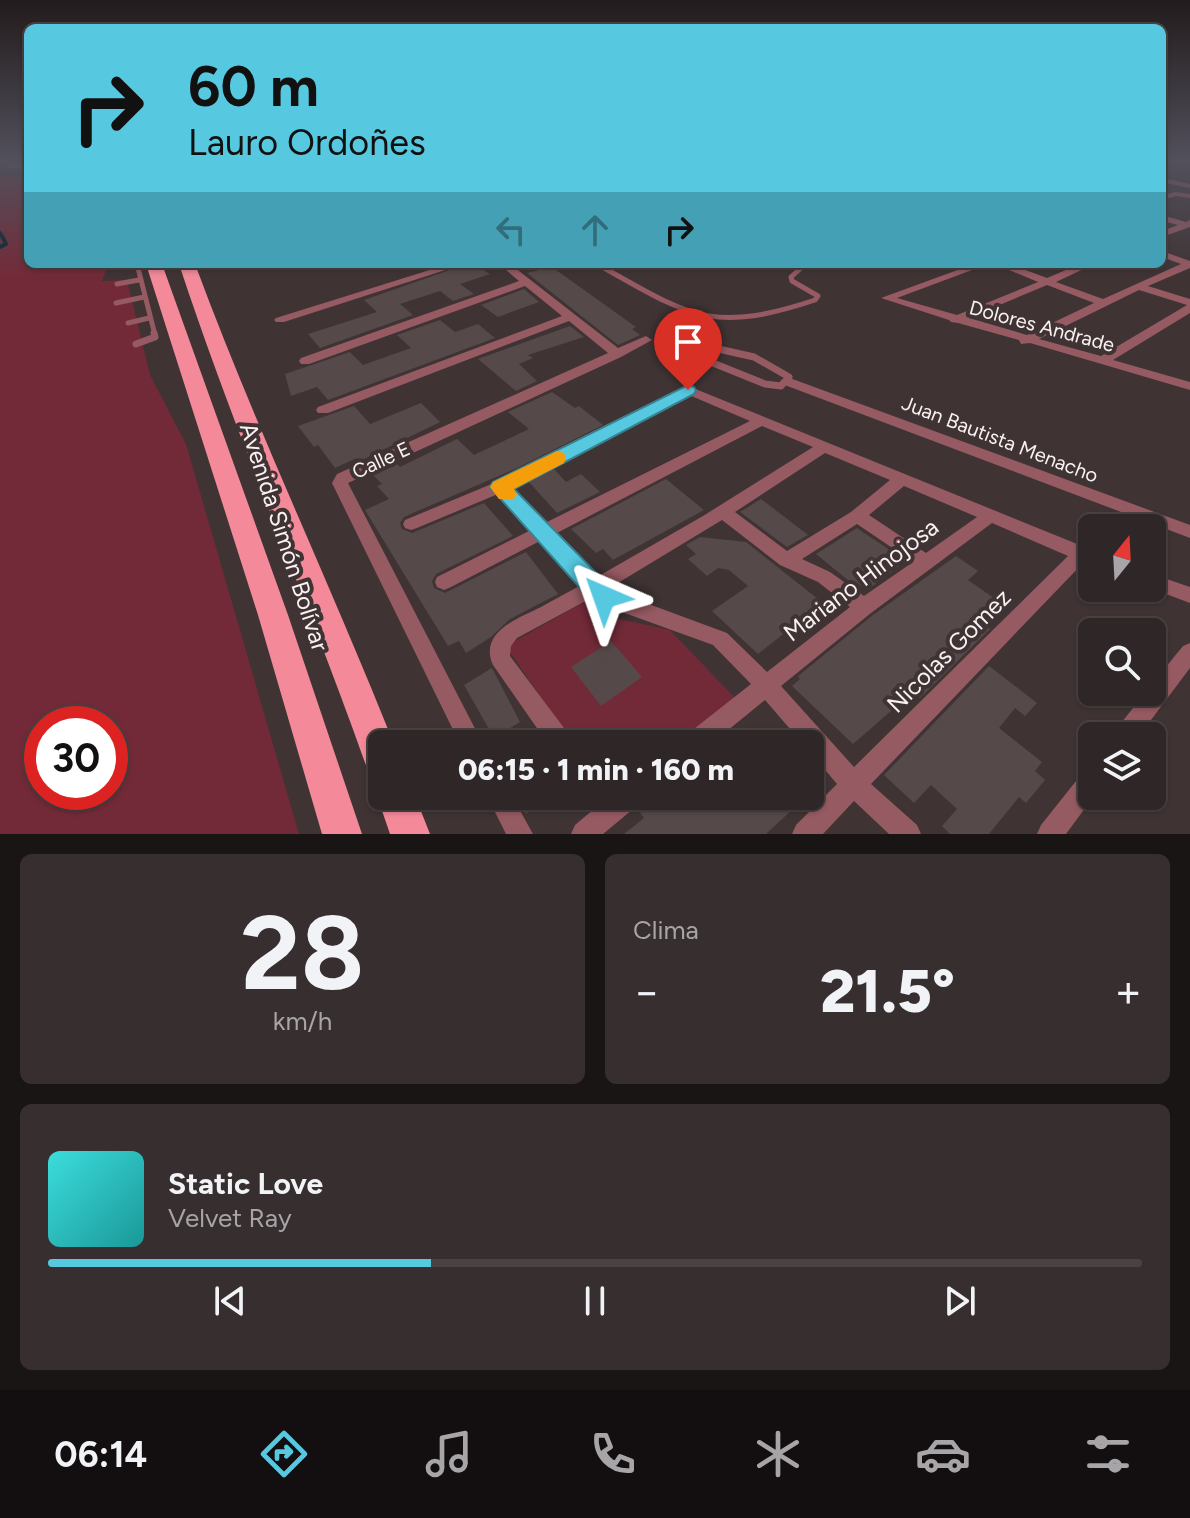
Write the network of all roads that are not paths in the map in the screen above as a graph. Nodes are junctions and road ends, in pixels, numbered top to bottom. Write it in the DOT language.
graph roads {
  1 [pos="1166,219"];
  2 [pos="1189,224"];
  3 [pos="1166,233"];
  4 [pos="1166,255"];
  5 [pos="1190,264"];
  6 [pos="188,268"];
  7 [pos="446,268"];
  8 [pos="509,268"];
  9 [pos="604,268"];
  10 [pos="801,268"];
  11 [pos="972,268"];
  12 [pos="1010,268"];
  13 [pos="1079,268"];
  14 [pos="147,272"];
  15 [pos="527,282"];
  16 [pos="1046,282"];
  17 [pos="117,284"];
  18 [pos="1138,286"];
  19 [pos="144,297"];
  20 [pos="116,303"];
  21 [pos="1103,303"];
  22 [pos="1190,306"];
  23 [pos="569,317"];
  24 [pos="149,318"];
  25 [pos="280,320"];
  26 [pos="955,320"];
  27 [pos="128,323"];
  28 [pos="646,340"];
  29 [pos="1025,341"];
  30 [pos="136,344"];
  31 [pos="617,354"];
  32 [pos="305,361"];
  33 [pos="1102,361"];
  34 [pos="791,382"];
  35 [pos="1189,384"];
  36 [pos="323,410"];
  37 [pos="759,422"];
  38 [pos="824,447"];
  39 [pos="901,480"];
  40 [pos="500,487"];
  41 [pos="724,513"];
  42 [pos="857,516"];
  43 [pos="989,517"];
  44 [pos="411,524"];
  45 [pos="541,530"];
  46 [pos="1190,532"];
  47 [pos="1078,553"];
  48 [pos="786,560"];
  49 [pos="926,562"];
  50 [pos="1078,564"];
  51 [pos="444,582"];
  52 [pos="1166,586"];
  53 [pos="596,588"];
  54 [pos="1190,595"];
  55 [pos="864,607"];
  56 [pos="1190,652"];
  57 [pos="766,685"];
  58 [pos="1136,722"];
  59 [pos="371,730"];
  60 [pos="464,730"];
  61 [pos="552,730"];
  62 [pos="710,730"];
  63 [pos="853,784"];
  64 [pos="1078,797"];
  65 [pos="401,810"];
  66 [pos="507,810"];
  67 [pos="605,810"];
  68 [pos="342,834"];
  69 [pos="410,834"];
  70 [pos="520,834"];
  71 [pos="584,834"];
  72 [pos="805,834"];
  73 [pos="908,834"];
  74 [pos="1050,834"];
  1 -- 2 [label="street"];
  2 -- 3 [label="street"];
  4 -- 5 [label="street"];
  5 -- 18 [label="street"];
  6 -- 59 [label="highway, Avenida Simón Bolívar"];
  7 -- 25 [label="street"];
  8 -- 15 [label="street"];
  9 -- 10 [label="lane"];
  11 -- 26 [label="street, Dolores Andrade"];
  12 -- 16 [label="street"];
  13 -- 16 [label="street"];
  14 -- 17 [label="lane"];
  14 -- 19 [label="lane"];
  14 -- 68 [label="highway, Avenida Simón Bolívar"];
  15 -- 23 [label="street"];
  15 -- 32 [label="street"];
  16 -- 21 [label="street"];
  16 -- 26 [label="street"];
  18 -- 21 [label="street"];
  18 -- 22 [label="street"];
  19 -- 20 [label="lane"];
  19 -- 24 [label="lane"];
  21 -- 29 [label="street"];
  22 -- 33 [label="street"];
  23 -- 31 [label="street"];
  23 -- 36 [label="street"];
  24 -- 27 [label="lane"];
  24 -- 30 [label="lane"];
  26 -- 29 [label="street, Dolores Andrade"];
  28 -- 31 [label="street, Calle E"];
  29 -- 33 [label="street, Dolores Andrade"];
  31 -- 60 [label="street, Calle E"];
  33 -- 35 [label="street, Dolores Andrade"];
  34 -- 34 [label="lane"];
  34 -- 46 [label="street, Juan Bautista Menacho"];
  37 -- 38 [label="street"];
  37 -- 40 [label="street"];
  37 -- 45 [label="street"];
  38 -- 39 [label="street"];
  38 -- 41 [label="street"];
  39 -- 42 [label="street"];
  39 -- 43 [label="street"];
  40 -- 44 [label="street"];
  40 -- 45 [label="street"];
  41 -- 48 [label="street"];
  41 -- 53 [label="street"];
  42 -- 48 [label="street"];
  42 -- 49 [label="street"];
  43 -- 47 [label="street"];
  43 -- 49 [label="street, Mariano Hinojosa"];
  45 -- 51 [label="street"];
  45 -- 53 [label="street"];
  48 -- 55 [label="street"];
  49 -- 55 [label="street, Mariano Hinojosa"];
  50 -- 63 [label="street, Nicolas Gomez"];
  52 -- 54 [label="street"];
  53 -- 57 [label="street"];
  53 -- 61 [label="street"];
  55 -- 57 [label="street, Mariano Hinojosa"];
  56 -- 58 [label="street"];
  57 -- 62 [label="street, Mariano Hinojosa"];
  57 -- 63 [label="street"];
  63 -- 72 [label="street, Nicolas Gomez"];
  63 -- 73 [label="street"];
  64 -- 74 [label="street"];
  65 -- 69 [label="highway"];
  66 -- 70 [label="street"];
  67 -- 71 [label="street"];
}
